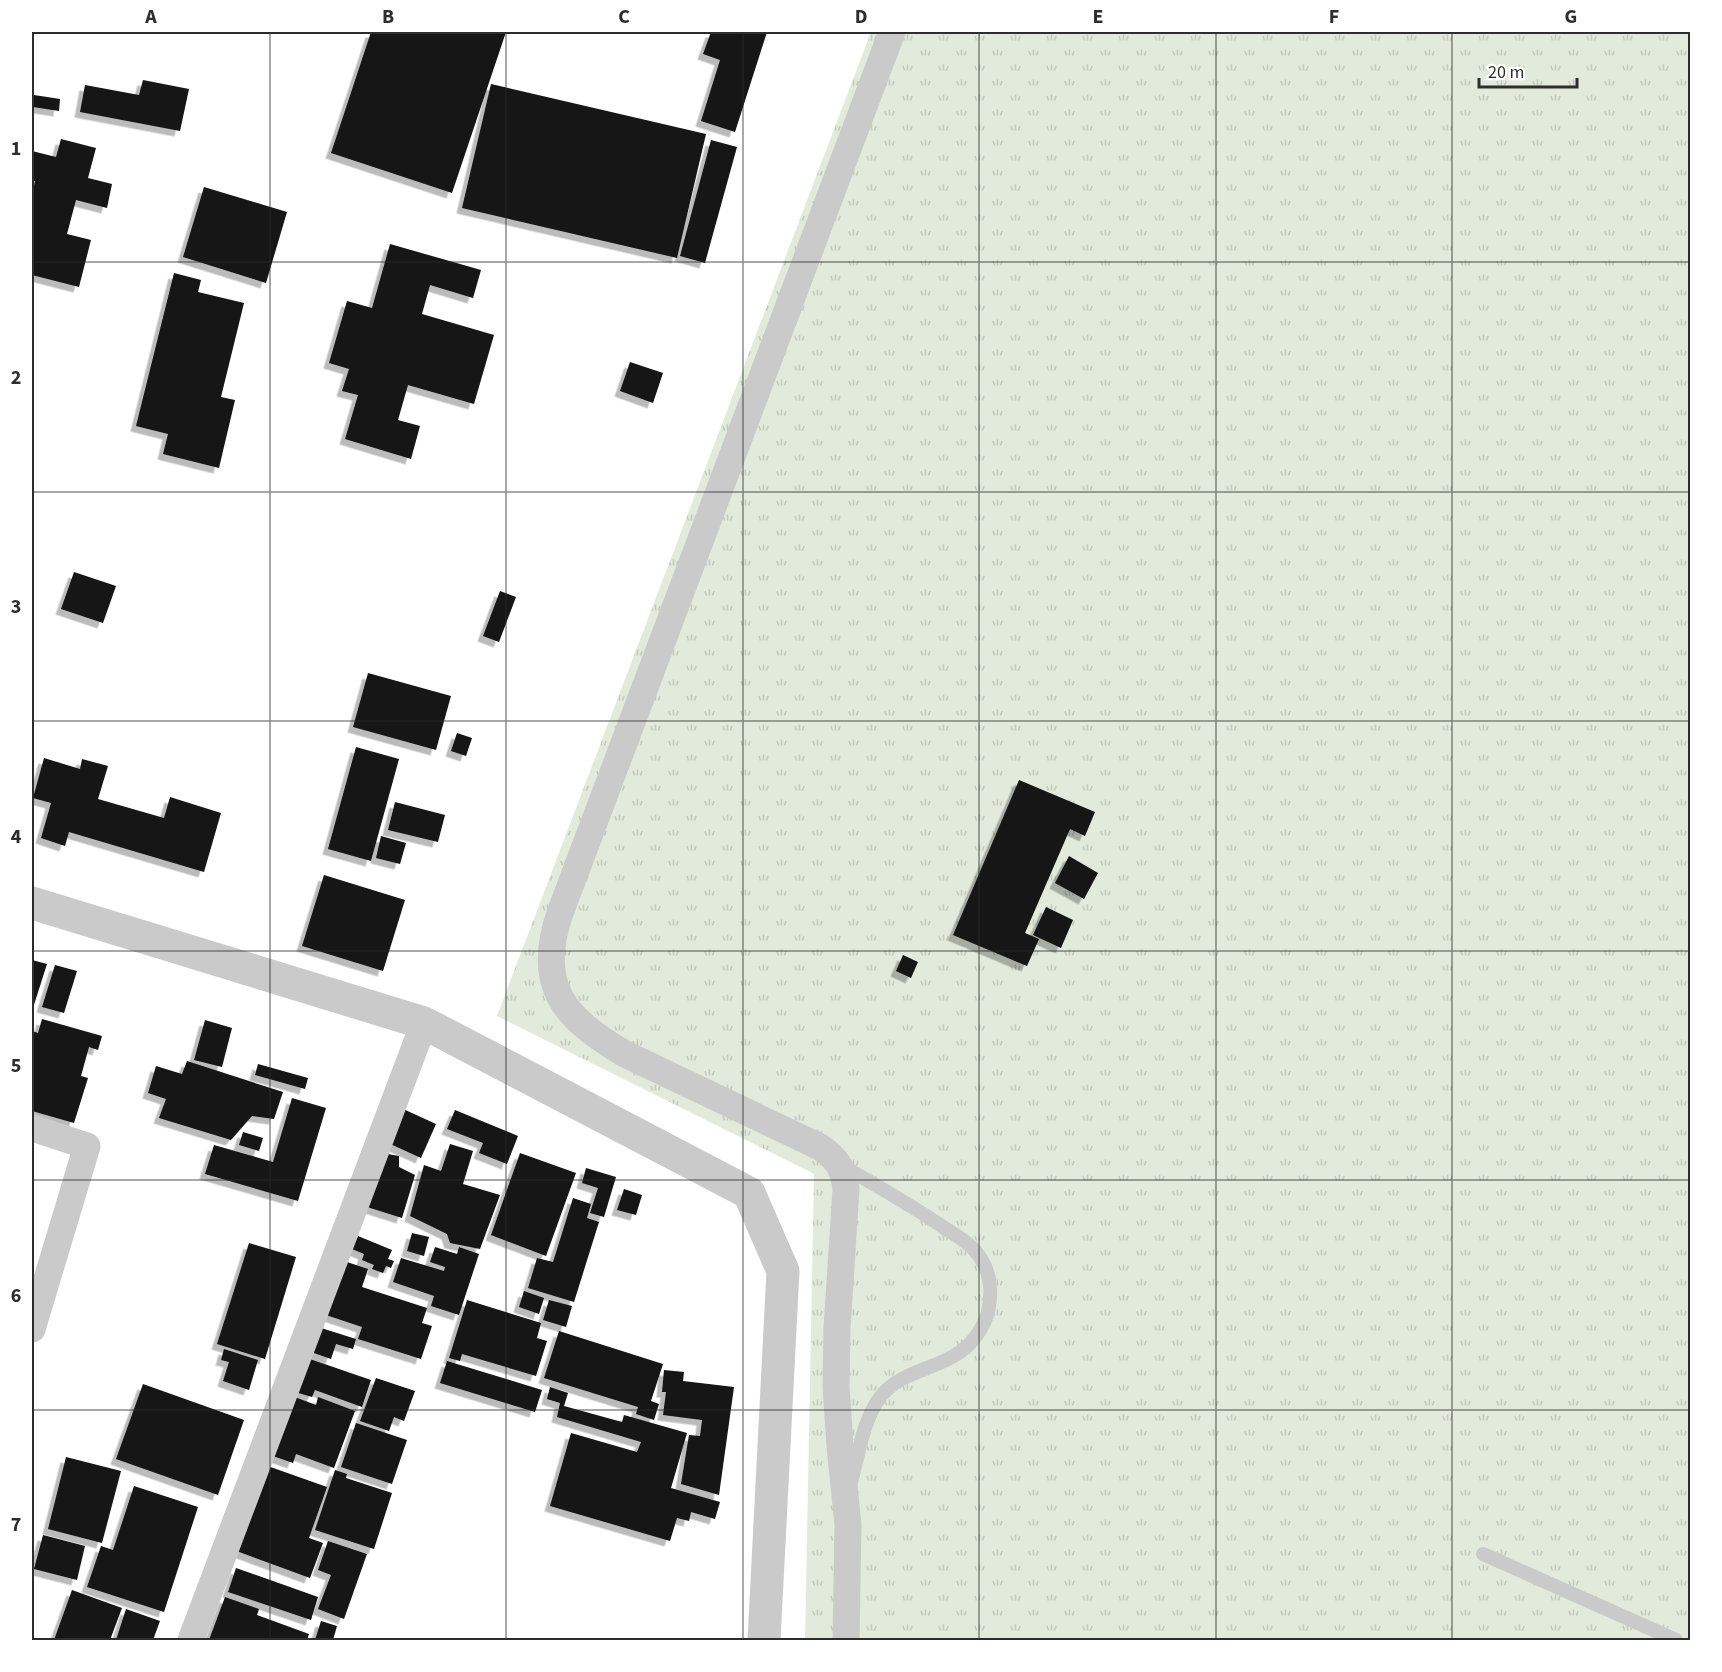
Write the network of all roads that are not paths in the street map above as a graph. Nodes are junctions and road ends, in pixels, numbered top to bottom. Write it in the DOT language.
graph roads {
  1 [pos="892,32"];
  2 [pos="32,903"];
  3 [pos="424,1023"];
  4 [pos="32,1128"];
  5 [pos="840,1164"];
  6 [pos="32,1329"];
  7 [pos="847,1499"];
  8 [pos="1483,1554"];
  9 [pos="191,1641"];
  10 [pos="764,1641"];
  11 [pos="846,1641"];
  12 [pos="1676,1641"];
  1 -- 5 [label="street"];
  2 -- 3 [label="street"];
  3 -- 9 [label="street"];
  3 -- 10 [label="street"];
  4 -- 6 [label="street"];
  5 -- 7 [label="street"];
  5 -- 7 [label="lane"];
  7 -- 11 [label="street"];
  8 -- 12 [label="lane"];
}
